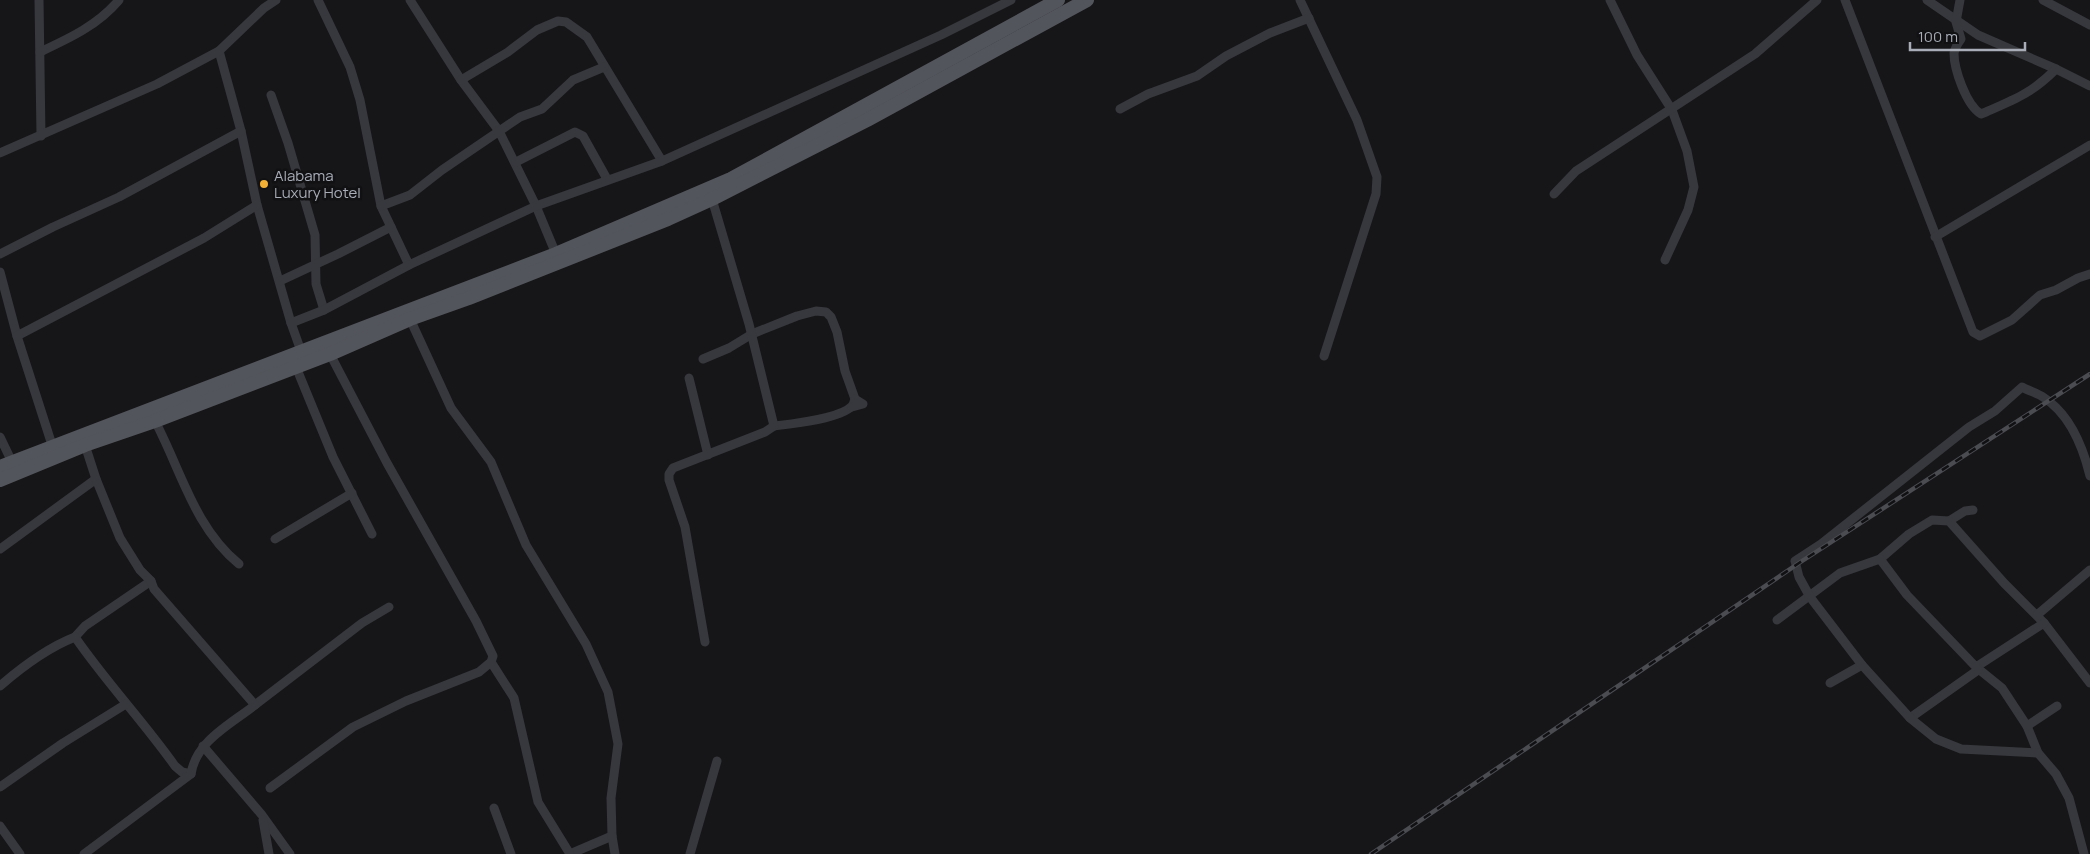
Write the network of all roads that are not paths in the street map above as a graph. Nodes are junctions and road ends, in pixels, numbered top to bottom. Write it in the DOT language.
graph roads {
  1 [pos="39,0"];
  2 [pos="119,0"];
  3 [pos="276,0"];
  4 [pos="318,0"];
  5 [pos="410,0"];
  6 [pos="1011,0"];
  7 [pos="1058,0"];
  8 [pos="1087,0"];
  9 [pos="1300,0"];
  10 [pos="1610,0"];
  11 [pos="1817,0"];
  12 [pos="1845,0"];
  13 [pos="1927,0"];
  14 [pos="1960,0"];
  15 [pos="2043,0"];
  16 [pos="1000,2"];
  17 [pos="1309,18"];
  18 [pos="1956,22"];
  19 [pos="2090,25"];
  20 [pos="219,51"];
  21 [pos="40,52"];
  22 [pos="604,67"];
  23 [pos="2056,69"];
  24 [pos="461,80"];
  25 [pos="2090,86"];
  26 [pos="271,95"];
  27 [pos="861,106"];
  28 [pos="1120,108"];
  29 [pos="1672,110"];
  30 [pos="867,120"];
  31 [pos="499,131"];
  32 [pos="241,132"];
  33 [pos="41,136"];
  34 [pos="2090,146"];
  35 [pos="0,153"];
  36 [pos="662,160"];
  37 [pos="516,162"];
  38 [pos="607,179"];
  39 [pos="1554,194"];
  40 [pos="712,199"];
  41 [pos="257,205"];
  42 [pos="382,206"];
  43 [pos="536,206"];
  44 [pos="391,227"];
  45 [pos="1935,237"];
  46 [pos="0,254"];
  47 [pos="556,254"];
  48 [pos="1665,260"];
  49 [pos="315,264"];
  50 [pos="409,265"];
  51 [pos="0,272"];
  52 [pos="2090,274"];
  53 [pos="280,281"];
  54 [pos="324,310"];
  55 [pos="410,319"];
  56 [pos="291,323"];
  57 [pos="752,334"];
  58 [pos="17,336"];
  59 [pos="301,352"];
  60 [pos="330,354"];
  61 [pos="1324,356"];
  62 [pos="703,359"];
  63 [pos="296,367"];
  64 [pos="689,378"];
  65 [pos="155,421"];
  66 [pos="774,426"];
  67 [pos="0,438"];
  68 [pos="85,445"];
  69 [pos="53,448"];
  70 [pos="708,455"];
  71 [pos="6,465"];
  72 [pos="2090,476"];
  73 [pos="96,479"];
  74 [pos="0,480"];
  75 [pos="352,493"];
  76 [pos="1973,510"];
  77 [pos="1949,521"];
  78 [pos="372,534"];
  79 [pos="275,539"];
  80 [pos="0,549"];
  81 [pos="1880,559"];
  82 [pos="239,564"];
  83 [pos="2090,570"];
  84 [pos="151,581"];
  85 [pos="1810,597"];
  86 [pos="389,608"];
  87 [pos="2037,615"];
  88 [pos="1777,620"];
  89 [pos="2044,623"];
  90 [pos="76,637"];
  91 [pos="705,642"];
  92 [pos="492,662"];
  93 [pos="1862,665"];
  94 [pos="1977,668"];
  95 [pos="1830,683"];
  96 [pos="2090,683"];
  97 [pos="0,686"];
  98 [pos="126,704"];
  99 [pos="255,705"];
  100 [pos="2057,706"];
  101 [pos="1910,718"];
  102 [pos="2027,726"];
  103 [pos="203,746"];
  104 [pos="2038,753"];
  105 [pos="717,761"];
  106 [pos="191,774"];
  107 [pos="0,787"];
  108 [pos="270,788"];
  109 [pos="494,808"];
  110 [pos="262,815"];
  111 [pos="0,826"];
  112 [pos="612,836"];
  113 [pos="20,854"];
  114 [pos="84,854"];
  115 [pos="269,854"];
  116 [pos="290,854"];
  117 [pos="511,854"];
  118 [pos="570,854"];
  119 [pos="615,854"];
  120 [pos="690,854"];
  121 [pos="2084,854"];
  1 -- 21 [label="street"];
  2 -- 21 [label="street"];
  3 -- 20 [label="street"];
  4 -- 42 [label="street"];
  5 -- 24 [label="street"];
  6 -- 16 [label="street"];
  7 -- 27 [label="main road"];
  8 -- 30 [label="main road"];
  9 -- 17 [label="street"];
  10 -- 29 [label="street"];
  11 -- 29 [label="street"];
  12 -- 45 [label="street"];
  13 -- 18 [label="street"];
  14 -- 18 [label="street"];
  15 -- 19 [label="street"];
  16 -- 36 [label="street"];
  17 -- 28 [label="street"];
  17 -- 61 [label="street"];
  18 -- 23 [label="street"];
  18 -- 23 [label="street"];
  20 -- 32 [label="street"];
  20 -- 33 [label="street"];
  21 -- 33 [label="street"];
  22 -- 24 [label="street"];
  22 -- 31 [label="street"];
  22 -- 36 [label="street"];
  23 -- 25 [label="street"];
  24 -- 31 [label="street"];
  26 -- 49 [label="street"];
  27 -- 30 [label="main road"];
  27 -- 47 [label="main road"];
  29 -- 39 [label="street"];
  29 -- 48 [label="street"];
  30 -- 40 [label="main road"];
  31 -- 37 [label="street"];
  31 -- 42 [label="street"];
  32 -- 41 [label="street"];
  32 -- 46 [label="street"];
  33 -- 35 [label="street"];
  34 -- 45 [label="street"];
  36 -- 38 [label="street"];
  37 -- 38 [label="street"];
  37 -- 43 [label="street"];
  38 -- 43 [label="street"];
  40 -- 55 [label="main road"];
  40 -- 57 [label="street"];
  41 -- 56 [label="street"];
  41 -- 58 [label="street"];
  42 -- 44 [label="street"];
  43 -- 47 [label="street"];
  43 -- 50 [label="street"];
  44 -- 49 [label="street"];
  44 -- 50 [label="street"];
  45 -- 52 [label="street"];
  47 -- 59 [label="main road"];
  49 -- 53 [label="street"];
  49 -- 54 [label="street"];
  50 -- 54 [label="street"];
  51 -- 58 [label="street"];
  54 -- 56 [label="street"];
  55 -- 60 [label="main road"];
  55 -- 112 [label="street"];
  56 -- 59 [label="street"];
  57 -- 62 [label="street"];
  57 -- 66 [label="street"];
  57 -- 66 [label="street"];
  58 -- 69 [label="street"];
  59 -- 69 [label="main road"];
  60 -- 63 [label="main road"];
  60 -- 92 [label="street"];
  63 -- 65 [label="main road"];
  63 -- 75 [label="street"];
  64 -- 70 [label="street"];
  65 -- 68 [label="main road"];
  65 -- 82 [label="street"];
  66 -- 70 [label="street"];
  67 -- 71 [label="street"];
  68 -- 73 [label="street"];
  68 -- 74 [label="main road"];
  69 -- 71 [label="main road"];
  70 -- 91 [label="street"];
  72 -- 85 [label="street"];
  73 -- 80 [label="street"];
  73 -- 84 [label="street"];
  75 -- 78 [label="street"];
  75 -- 79 [label="street"];
  76 -- 77 [label="street"];
  77 -- 81 [label="street"];
  77 -- 87 [label="street"];
  81 -- 85 [label="street"];
  81 -- 94 [label="street"];
  83 -- 87 [label="street"];
  84 -- 90 [label="street"];
  84 -- 99 [label="street"];
  85 -- 88 [label="street"];
  85 -- 93 [label="street"];
  86 -- 99 [label="street"];
  87 -- 89 [label="street"];
  89 -- 94 [label="street"];
  89 -- 96 [label="street"];
  90 -- 97 [label="street"];
  90 -- 98 [label="street"];
  92 -- 108 [label="street"];
  92 -- 118 [label="street"];
  93 -- 95 [label="street"];
  93 -- 101 [label="street"];
  94 -- 101 [label="street"];
  94 -- 102 [label="street"];
  98 -- 106 [label="street"];
  98 -- 107 [label="street"];
  99 -- 103 [label="street"];
  100 -- 102 [label="street"];
  101 -- 104 [label="street"];
  102 -- 104 [label="street"];
  103 -- 106 [label="street"];
  103 -- 110 [label="street"];
  104 -- 121 [label="street"];
  105 -- 120 [label="street"];
  106 -- 114 [label="street"];
  109 -- 117 [label="street"];
  110 -- 115 [label="street"];
  110 -- 116 [label="street"];
  111 -- 113 [label="street"];
  112 -- 118 [label="street"];
  112 -- 119 [label="street"];
}
